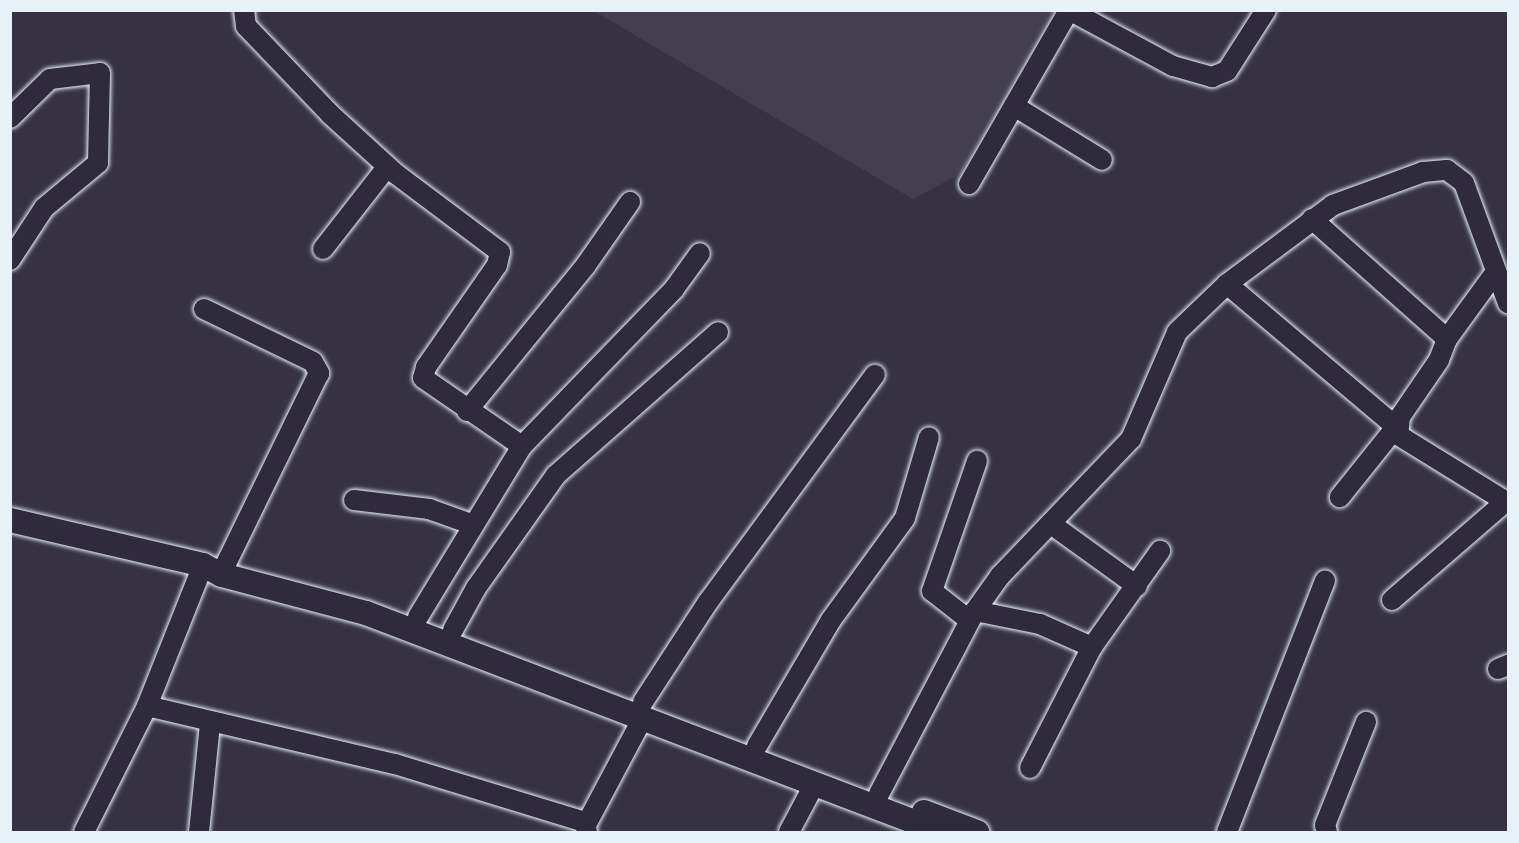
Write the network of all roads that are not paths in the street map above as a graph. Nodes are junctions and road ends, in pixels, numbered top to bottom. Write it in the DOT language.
graph roads {
  1 [pos="244,10"];
  2 [pos="1266,10"];
  3 [pos="1014,106"];
  4 [pos="10,117"];
  5 [pos="1102,160"];
  6 [pos="387,167"];
  7 [pos="969,184"];
  8 [pos="630,202"];
  9 [pos="1312,219"];
  10 [pos="323,249"];
  11 [pos="700,253"];
  12 [pos="10,260"];
  13 [pos="1496,273"];
  14 [pos="1227,284"];
  15 [pos="1509,303"];
  16 [pos="204,309"];
  17 [pos="718,332"];
  18 [pos="1447,339"];
  19 [pos="874,375"];
  20 [pos="467,411"];
  21 [pos="1396,427"];
  22 [pos="929,437"];
  23 [pos="522,446"];
  24 [pos="977,461"];
  25 [pos="1340,496"];
  26 [pos="354,500"];
  27 [pos="1507,503"];
  28 [pos="10,520"];
  29 [pos="471,524"];
  30 [pos="1052,524"];
  31 [pos="1160,551"];
  32 [pos="215,565"];
  33 [pos="1325,580"];
  34 [pos="1137,586"];
  35 [pos="1392,600"];
  36 [pos="972,615"];
  37 [pos="418,617"];
  38 [pos="453,630"];
  39 [pos="1092,647"];
  40 [pos="147,706"];
  41 [pos="644,709"];
  42 [pos="1366,722"];
  43 [pos="210,723"];
  44 [pos="757,746"];
  45 [pos="1030,768"];
  46 [pos="815,783"];
  47 [pos="879,794"];
  48 [pos="587,828"];
  49 [pos="84,832"];
  50 [pos="199,832"];
  51 [pos="789,832"];
  52 [pos="941,832"];
  53 [pos="977,832"];
  54 [pos="1227,832"];
  55 [pos="1327,832"];
  1 -- 6 [label="street"];
  2 -- 3 [label="street"];
  3 -- 5 [label="street"];
  3 -- 7 [label="street"];
  4 -- 12 [label="street"];
  6 -- 10 [label="street"];
  6 -- 20 [label="street"];
  8 -- 20 [label="street"];
  9 -- 13 [label="street"];
  9 -- 14 [label="street"];
  9 -- 18 [label="street"];
  11 -- 23 [label="street"];
  13 -- 15 [label="street"];
  13 -- 18 [label="street"];
  14 -- 21 [label="street"];
  14 -- 30 [label="street"];
  16 -- 32 [label="street"];
  17 -- 38 [label="street"];
  18 -- 21 [label="street"];
  19 -- 41 [label="street"];
  20 -- 23 [label="street"];
  21 -- 25 [label="street"];
  21 -- 27 [label="street"];
  22 -- 44 [label="street"];
  23 -- 29 [label="street"];
  24 -- 36 [label="street"];
  26 -- 29 [label="street"];
  27 -- 35 [label="street"];
  28 -- 32 [label="main road"];
  29 -- 37 [label="street"];
  30 -- 34 [label="street"];
  30 -- 36 [label="street"];
  31 -- 34 [label="street"];
  32 -- 37 [label="main road"];
  32 -- 40 [label="street"];
  32 -- 41 [label="main road"];
  33 -- 54 [label="street"];
  34 -- 39 [label="street"];
  36 -- 39 [label="street"];
  36 -- 47 [label="street"];
  37 -- 38 [label="main road"];
  38 -- 41 [label="main road"];
  39 -- 45 [label="street"];
  40 -- 43 [label="street"];
  40 -- 49 [label="street"];
  41 -- 44 [label="main road"];
  41 -- 46 [label="main road"];
  41 -- 48 [label="street"];
  42 -- 55 [label="street"];
  43 -- 48 [label="street"];
  43 -- 50 [label="street"];
  44 -- 47 [label="main road"];
  46 -- 51 [label="street"];
  46 -- 52 [label="main road"];
  47 -- 53 [label="main road"];
}
